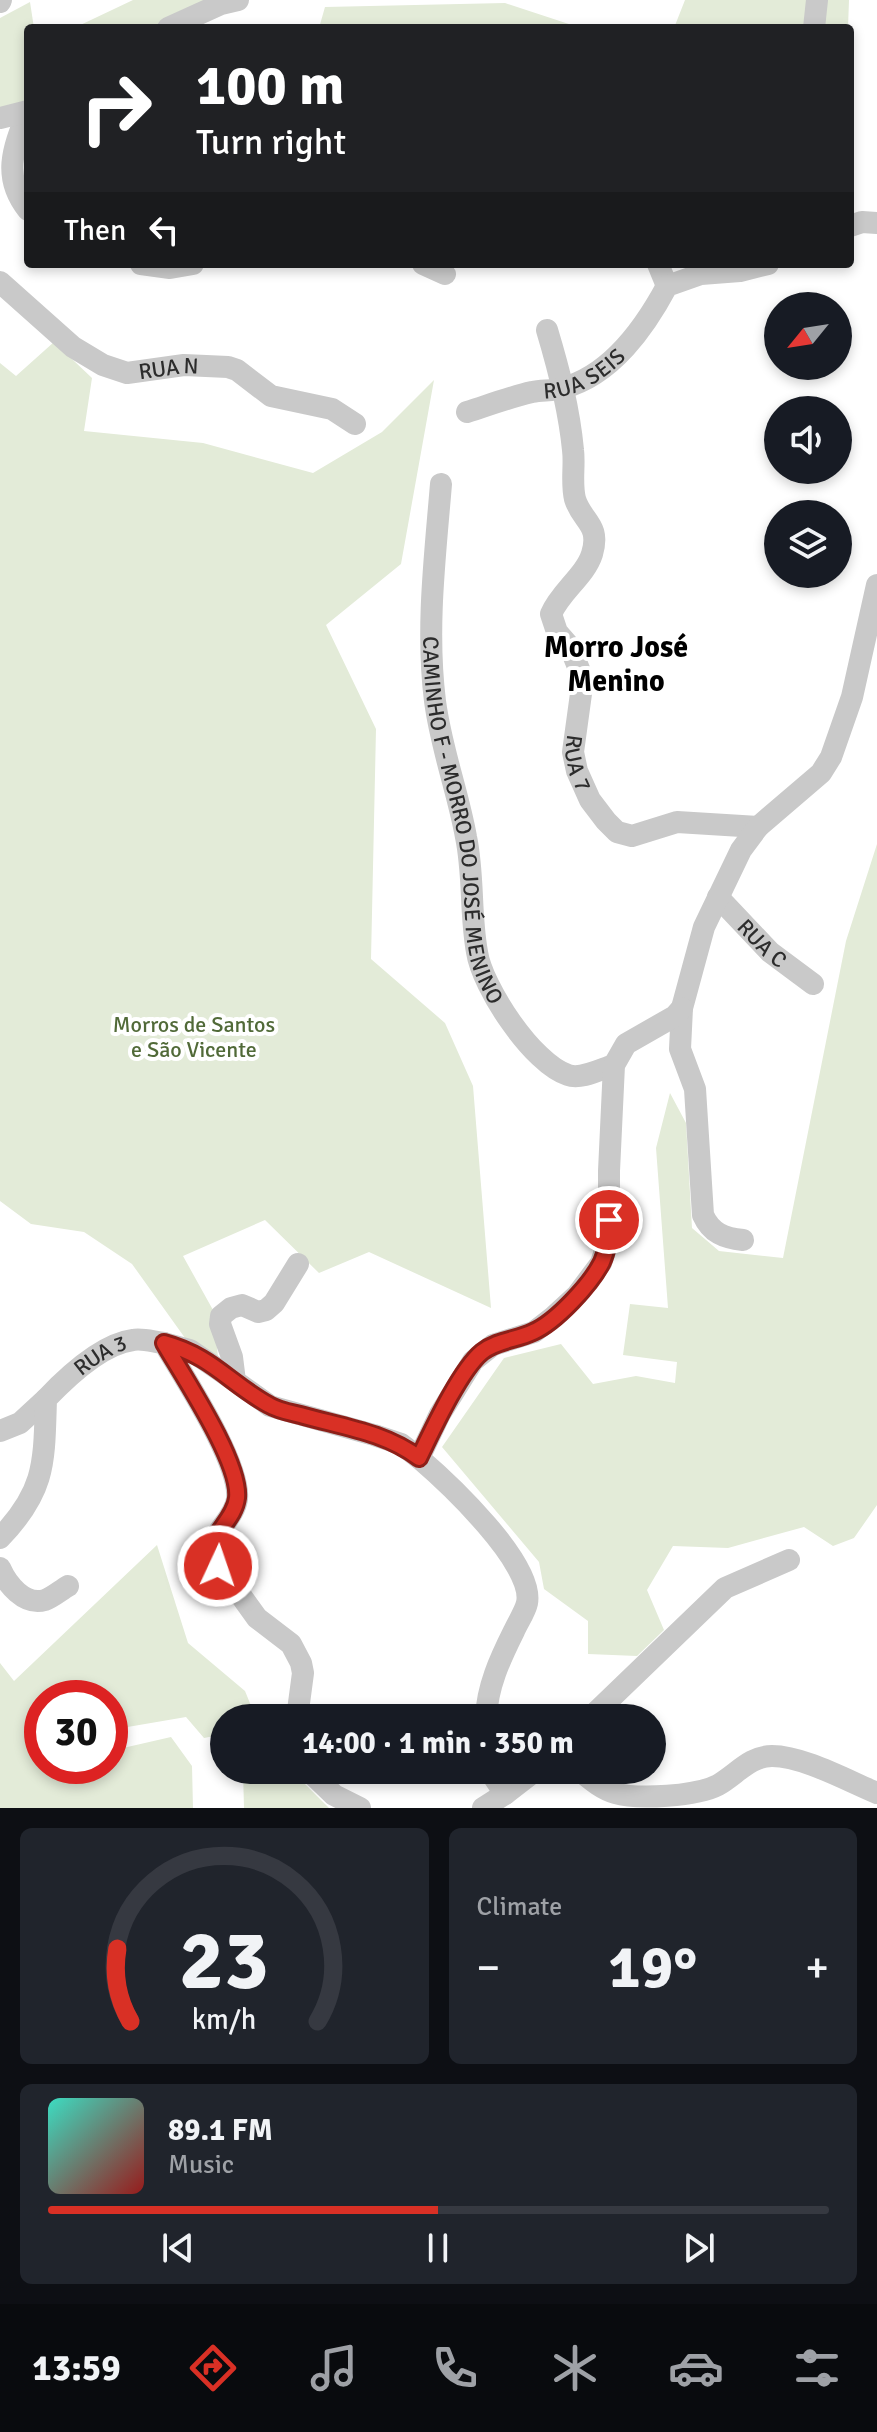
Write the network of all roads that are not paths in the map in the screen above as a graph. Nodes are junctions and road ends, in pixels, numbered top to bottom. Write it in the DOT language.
graph roads {
  1 [pos="238,0"];
  2 [pos="817,0"];
  3 [pos="177,24"];
  4 [pos="814,24"];
  5 [pos="24,112"];
  6 [pos="0,118"];
  7 [pos="24,122"];
  8 [pos="24,202"];
  9 [pos="877,223"];
  10 [pos="854,225"];
  11 [pos="432,268"];
  12 [pos="660,268"];
  13 [pos="752,268"];
  14 [pos="704,269"];
  15 [pos="445,274"];
  16 [pos="0,282"];
  17 [pos="667,286"];
  18 [pos="547,330"];
  19 [pos="565,388"];
  20 [pos="467,412"];
  21 [pos="355,424"];
  22 [pos="441,484"];
  23 [pos="877,585"];
  24 [pos="758,827"];
  25 [pos="718,897"];
  26 [pos="813,984"];
  27 [pos="682,1008"];
  28 [pos="614,1065"];
  29 [pos="743,1240"];
  30 [pos="298,1264"];
  31 [pos="164,1343"];
  32 [pos="235,1381"];
  33 [pos="46,1399"];
  34 [pos="0,1431"];
  35 [pos="419,1458"];
  36 [pos="0,1538"];
  37 [pos="789,1560"];
  38 [pos="0,1568"];
  39 [pos="68,1586"];
  40 [pos="299,1704"];
  41 [pos="486,1704"];
  42 [pos="605,1704"];
  43 [pos="323,1784"];
  44 [pos="498,1784"];
  45 [pos="518,1784"];
  46 [pos="597,1784"];
  47 [pos="877,1793"];
  48 [pos="505,1794"];
  49 [pos="360,1808"];
  50 [pos="483,1808"];
  1 -- 3 [label="street"];
  2 -- 4 [label="street"];
  5 -- 6 [label="street"];
  7 -- 8 [label="street"];
  9 -- 10 [label="street"];
  11 -- 15 [label="street"];
  12 -- 17 [label="street"];
  13 -- 14 [label="street"];
  14 -- 17 [label="street"];
  16 -- 21 [label="street, RUA N"];
  17 -- 19 [label="street, RUA SEIS"];
  18 -- 19 [label="street, RUA 7"];
  19 -- 20 [label="street, RUA SEIS"];
  19 -- 24 [label="street, RUA 7"];
  22 -- 28 [label="street, CAMINHO F - MORRO DO JOSÉ MENINO"];
  23 -- 24 [label="street"];
  24 -- 25 [label="street"];
  25 -- 26 [label="street, RUA C"];
  25 -- 27 [label="street"];
  27 -- 28 [label="street"];
  27 -- 29 [label="street"];
  28 -- 35 [label="street"];
  30 -- 32 [label="street"];
  31 -- 32 [label="street"];
  31 -- 33 [label="street, RUA 3"];
  31 -- 40 [label="street"];
  32 -- 35 [label="street"];
  33 -- 34 [label="street, RUA 3"];
  33 -- 36 [label="street"];
  35 -- 41 [label="street"];
  37 -- 42 [label="street"];
  38 -- 39 [label="street"];
  43 -- 49 [label="street"];
  44 -- 48 [label="street"];
  45 -- 48 [label="street"];
  46 -- 47 [label="street"];
  48 -- 50 [label="street"];
}
